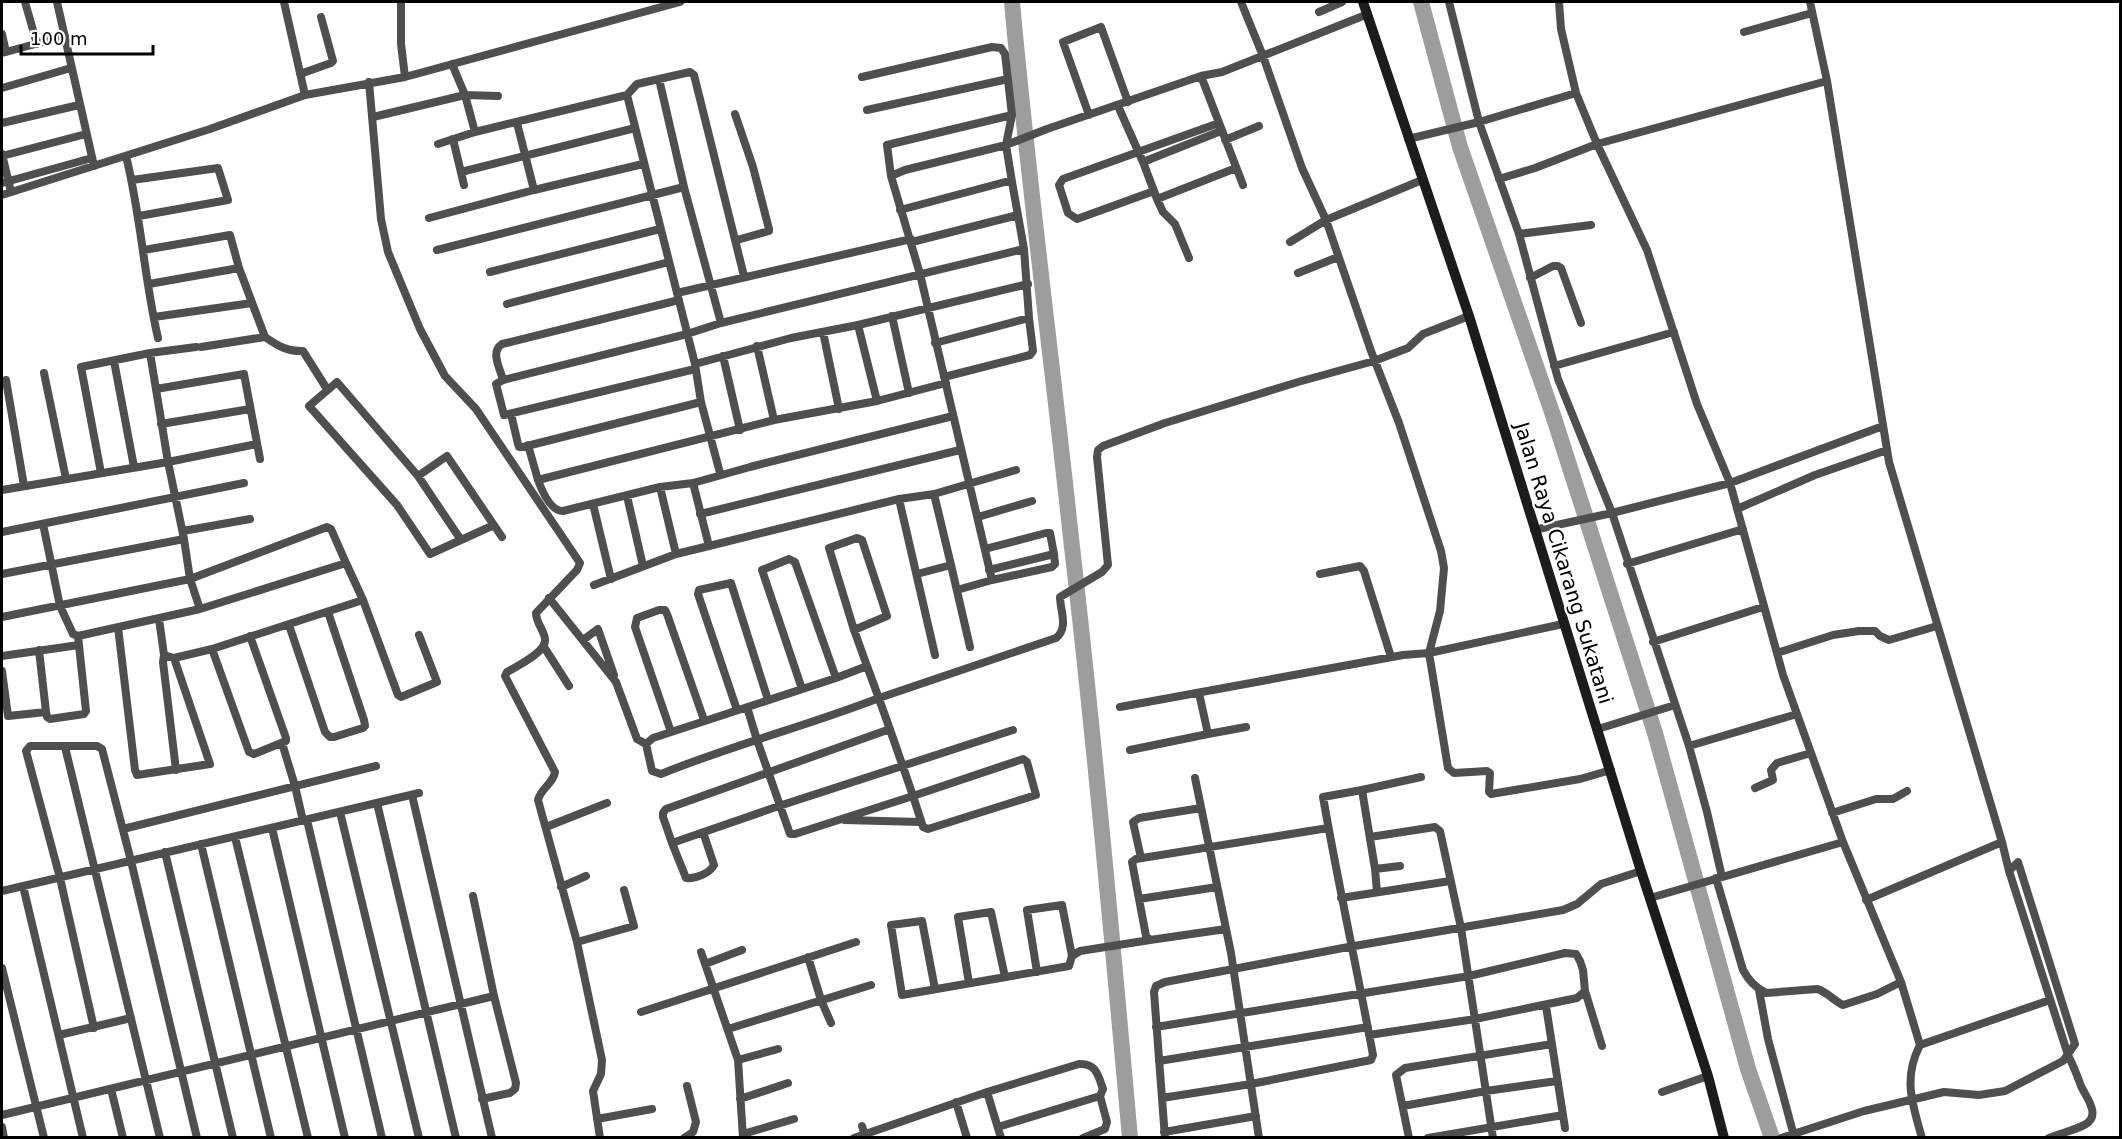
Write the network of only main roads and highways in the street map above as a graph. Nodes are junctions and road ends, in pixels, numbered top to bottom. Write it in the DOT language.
graph roads {
  1 [pos="1364,2"];
  2 [pos="1723,1137"];
  1 -- 2 [label="main road, Jalan Raya Cikarang Sukatani"];
}
